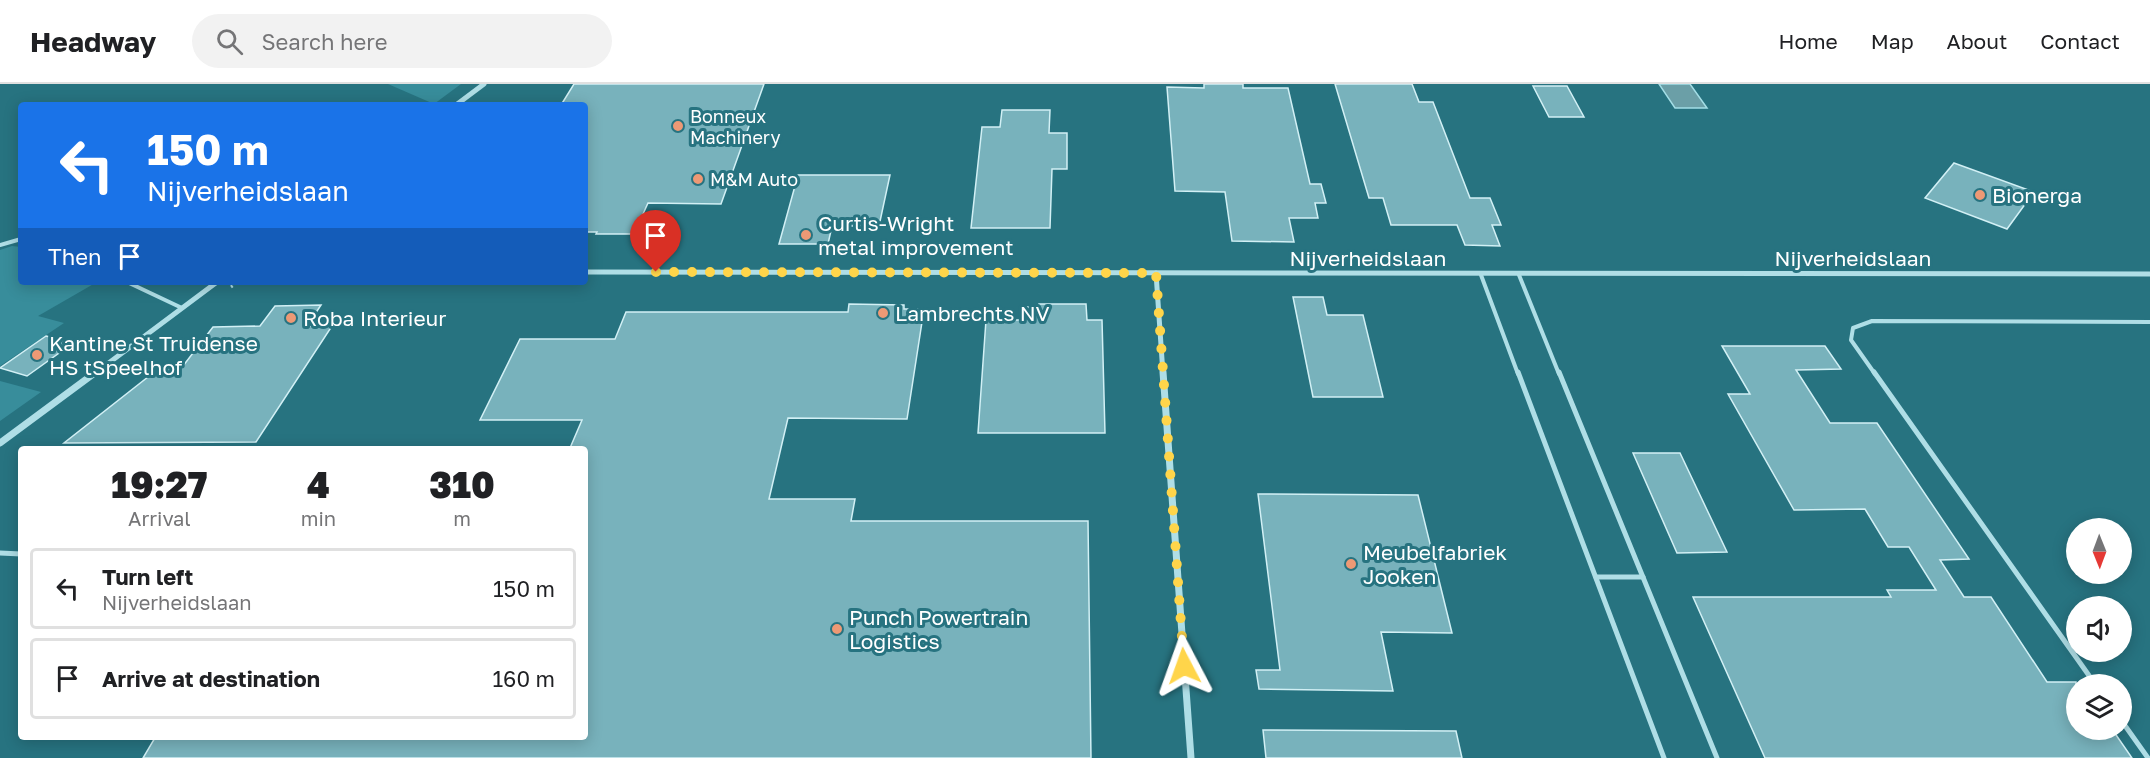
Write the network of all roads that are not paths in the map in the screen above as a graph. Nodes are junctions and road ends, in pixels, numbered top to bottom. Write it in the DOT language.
graph roads {
  1 [pos="484,84"];
  2 [pos="460,102"];
  3 [pos="18,240"];
  4 [pos="0,245"];
  5 [pos="588,272"];
  6 [pos="1156,273"];
  7 [pos="2150,274"];
  8 [pos="1481,275"];
  9 [pos="1518,275"];
  10 [pos="134,285"];
  11 [pos="213,285"];
  12 [pos="182,308"];
  13 [pos="2150,322"];
  14 [pos="0,442"];
  15 [pos="0,554"];
  16 [pos="18,554"];
  17 [pos="1642,577"];
  18 [pos="1596,578"];
  19 [pos="2088,674"];
  20 [pos="2132,735"];
  21 [pos="1191,758"];
  22 [pos="1664,758"];
  23 [pos="1717,758"];
  24 [pos="2148,758"];
  1 -- 2 [label="street"];
  3 -- 4 [label="lane"];
  5 -- 6 [label="street, Nijverheidslaan"];
  6 -- 8 [label="street, Nijverheidslaan"];
  6 -- 21 [label="street"];
  7 -- 9 [label="street, Nijverheidslaan"];
  8 -- 9 [label="street, Nijverheidslaan"];
  8 -- 18 [label="lane"];
  9 -- 17 [label="lane"];
  10 -- 12 [label="lane"];
  11 -- 12 [label="street"];
  12 -- 14 [label="street"];
  13 -- 19 [label="lane"];
  15 -- 16 [label="lane"];
  17 -- 18 [label="lane"];
  17 -- 23 [label="lane"];
  18 -- 22 [label="lane"];
  20 -- 24 [label="lane"];
}
